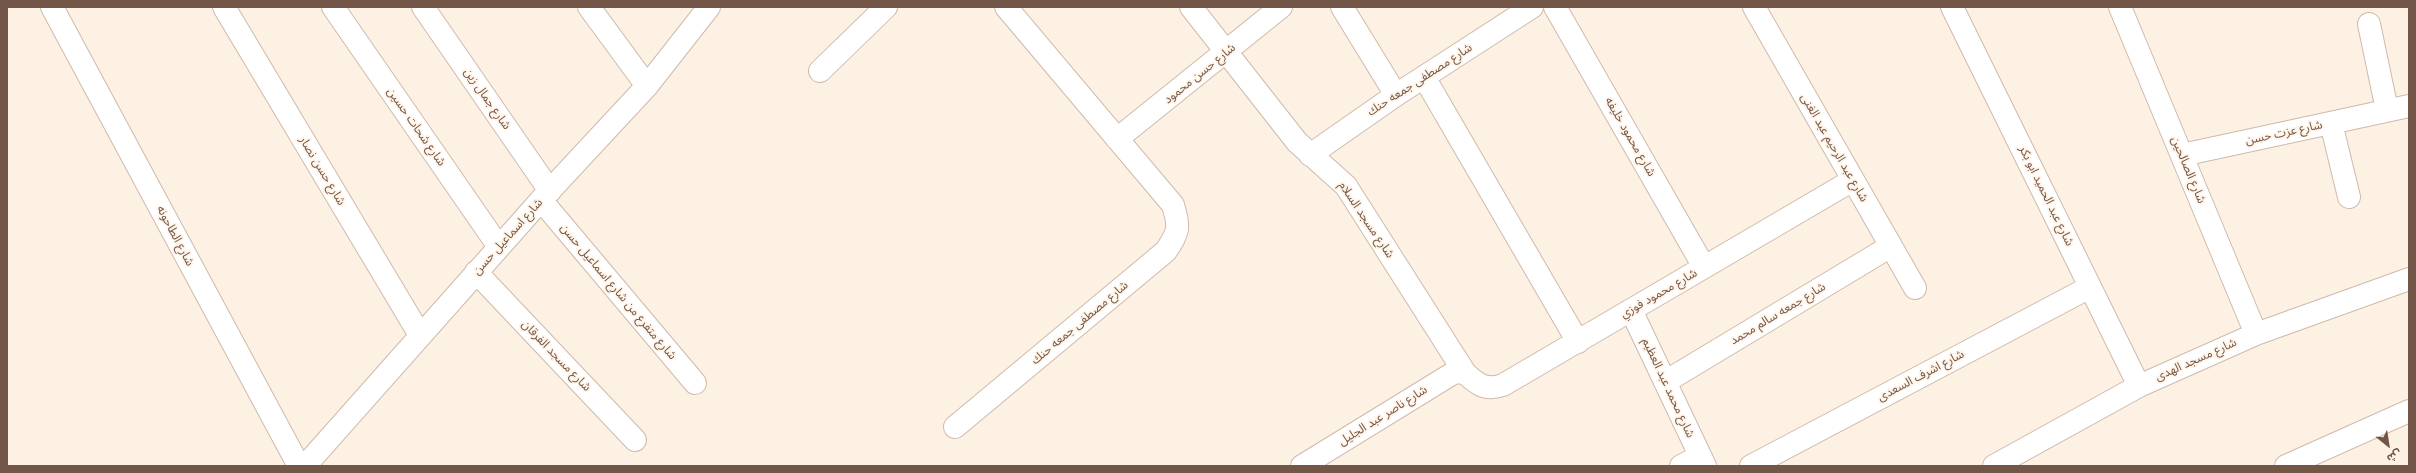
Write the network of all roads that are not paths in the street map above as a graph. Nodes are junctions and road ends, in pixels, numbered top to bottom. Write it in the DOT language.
graph roads {
  1 [pos="52,7"];
  2 [pos="224,7"];
  3 [pos="333,7"];
  4 [pos="423,7"];
  5 [pos="589,7"];
  6 [pos="710,7"];
  7 [pos="886,7"];
  8 [pos="1006,7"];
  9 [pos="1191,7"];
  10 [pos="1281,7"];
  11 [pos="1342,7"];
  12 [pos="1532,7"];
  13 [pos="1555,7"];
  14 [pos="1754,7"];
  15 [pos="1952,7"];
  16 [pos="2120,7"];
  17 [pos="2369,24"];
  18 [pos="1226,53"];
  19 [pos="820,71"];
  20 [pos="1424,77"];
  21 [pos="647,86"];
  22 [pos="1396,95"];
  23 [pos="2409,106"];
  24 [pos="2387,110"];
  25 [pos="2331,122"];
  26 [pos="1117,139"];
  27 [pos="1310,155"];
  28 [pos="2182,155"];
  29 [pos="1853,180"];
  30 [pos="545,196"];
  31 [pos="2349,197"];
  32 [pos="1891,246"];
  33 [pos="499,247"];
  34 [pos="1704,267"];
  35 [pos="476,272"];
  36 [pos="2409,279"];
  37 [pos="2090,287"];
  38 [pos="1915,288"];
  39 [pos="1631,310"];
  40 [pos="2256,334"];
  41 [pos="420,335"];
  42 [pos="1578,342"];
  43 [pos="1465,373"];
  44 [pos="1665,382"];
  45 [pos="695,383"];
  46 [pos="2139,386"];
  47 [pos="2409,411"];
  48 [pos="955,427"];
  49 [pos="635,440"];
  50 [pos="1703,461"];
  51 [pos="299,466"];
  52 [pos="306,466"];
  53 [pos="1302,466"];
  54 [pos="1681,466"];
  55 [pos="1751,466"];
  56 [pos="1994,466"];
  57 [pos="2286,466"];
  1 -- 51 [label="street, شارع الطاحونه"];
  2 -- 41 [label="street, شارع حسن نصار"];
  3 -- 33 [label="street, شارع شحات حسين"];
  4 -- 30 [label="street, شارع جمال زين"];
  5 -- 21 [label="street"];
  6 -- 21 [label="street, شارع اسماعيل حسن"];
  7 -- 19 [label="street"];
  8 -- 26 [label="street"];
  9 -- 18 [label="street, شارع مسجد السلام"];
  10 -- 18 [label="street, شارع حسن محمود"];
  11 -- 22 [label="street"];
  12 -- 20 [label="street, شارع مصطفى جمعه حنك"];
  13 -- 34 [label="street, شارع محمود خليفه"];
  14 -- 29 [label="street, شارع عبد الرحيم عبد الغنى"];
  15 -- 37 [label="street, شارع عبد الحميد ابو بكر"];
  16 -- 28 [label="street, شارع الصالحين"];
  17 -- 24 [label="street"];
  18 -- 26 [label="street, شارع حسن محمود"];
  18 -- 27 [label="street, شارع مسجد السلام"];
  20 -- 22 [label="street, شارع مصطفى جمعه حنك"];
  20 -- 42 [label="street"];
  21 -- 30 [label="street, شارع اسماعيل حسن"];
  22 -- 27 [label="street, شارع مصطفى جمعه حنك"];
  23 -- 24 [label="street, شارع عزت حسن"];
  24 -- 25 [label="street, شارع عزت حسن"];
  25 -- 28 [label="street, شارع عزت حسن"];
  25 -- 31 [label="street"];
  26 -- 48 [label="street, شارع مصطفى جمعه حنك"];
  27 -- 43 [label="street, شارع مسجد السلام"];
  28 -- 40 [label="street, شارع الصالحين"];
  29 -- 32 [label="street, شارع عبد الرحيم عبد الغنى"];
  29 -- 34 [label="street, شارع محمود فوزي"];
  30 -- 33 [label="street, شارع اسماعيل حسن"];
  30 -- 45 [label="street, شارع متفرع من شارع اسماعيل حسن"];
  32 -- 38 [label="street, شارع عبد الرحيم عبد الغنى"];
  32 -- 44 [label="street, شارع جمعه سالم محمد"];
  33 -- 35 [label="street, شارع اسماعيل حسن"];
  34 -- 39 [label="street, شارع محمود فوزي"];
  35 -- 41 [label="street, شارع اسماعيل حسن"];
  35 -- 49 [label="street, شارع مسجد الفرقان"];
  36 -- 40 [label="street, شارع مسجد الهدى"];
  37 -- 46 [label="street, شارع عبد الحميد ابو بكر"];
  37 -- 55 [label="street, شارع اشرف السعدى"];
  39 -- 42 [label="street, شارع محمود فوزي"];
  39 -- 44 [label="street, شارع محمد عبد العظيم"];
  40 -- 46 [label="street, شارع مسجد الهدى"];
  41 -- 52 [label="street, شارع اسماعيل حسن"];
  42 -- 43 [label="street, شارع محمود فوزي"];
  43 -- 53 [label="street, شارع ناصر عبد الجليل"];
  44 -- 50 [label="street, شارع محمد عبد العظيم"];
  46 -- 56 [label="street, شارع مسجد الهدى"];
  47 -- 57 [label="street"];
  50 -- 54 [label="street"];
}
